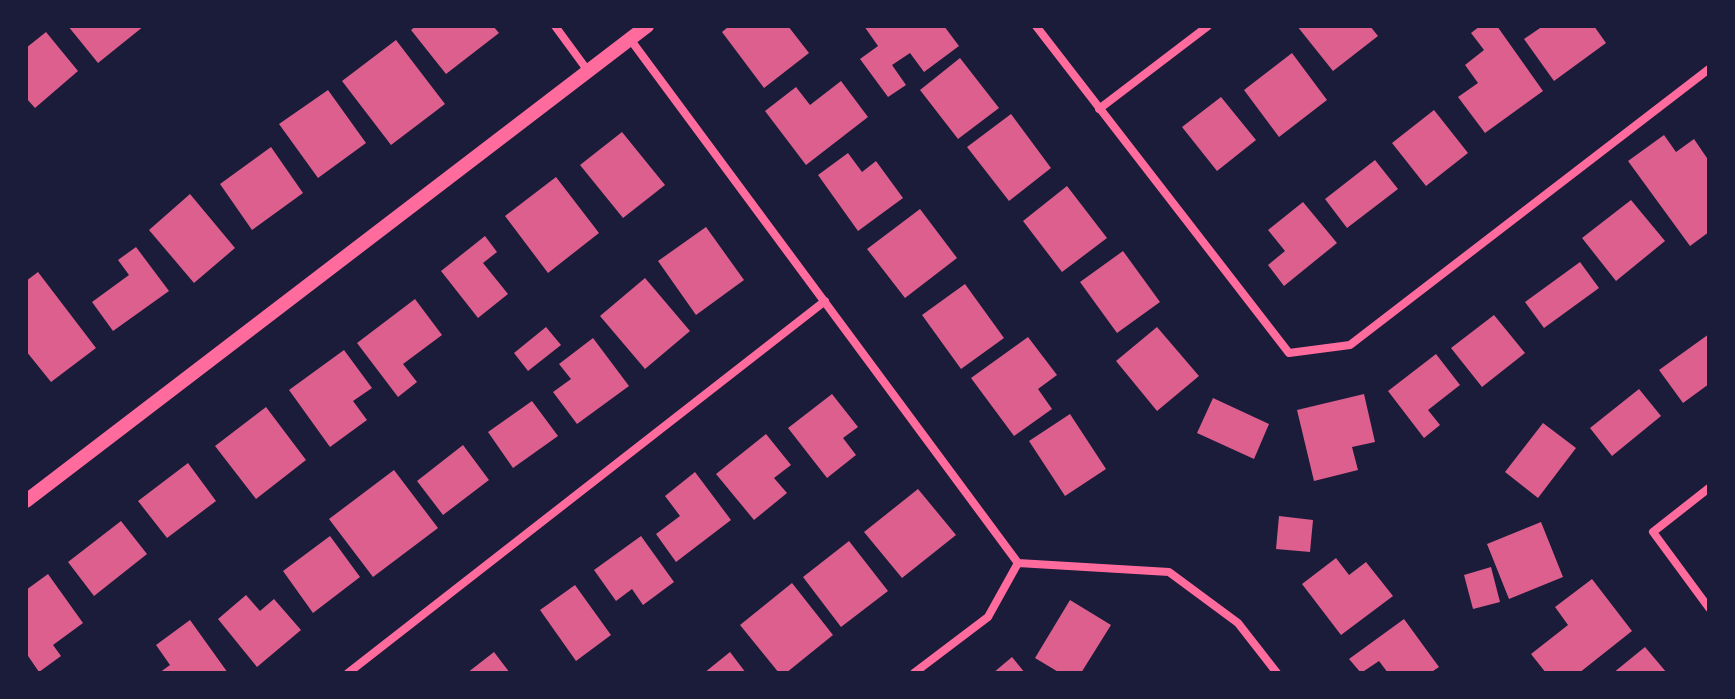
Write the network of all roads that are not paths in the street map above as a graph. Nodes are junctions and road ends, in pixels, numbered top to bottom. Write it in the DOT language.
graph roads {
  1 [pos="555,26"];
  2 [pos="647,26"];
  3 [pos="1036,26"];
  4 [pos="1208,26"];
  5 [pos="630,39"];
  6 [pos="1709,69"];
  7 [pos="588,71"];
  8 [pos="1099,109"];
  9 [pos="825,301"];
  10 [pos="1709,488"];
  11 [pos="26,501"];
  12 [pos="1018,563"];
  13 [pos="1709,608"];
  14 [pos="348,673"];
  15 [pos="914,673"];
  16 [pos="1277,673"];
  1 -- 7 [label="street"];
  2 -- 5 [label="street"];
  3 -- 8 [label="street"];
  4 -- 8 [label="street"];
  5 -- 7 [label="street"];
  5 -- 9 [label="street"];
  6 -- 8 [label="street"];
  7 -- 11 [label="street"];
  9 -- 12 [label="street"];
  9 -- 14 [label="street"];
  10 -- 13 [label="street"];
  12 -- 15 [label="street"];
  12 -- 16 [label="street"];
}
